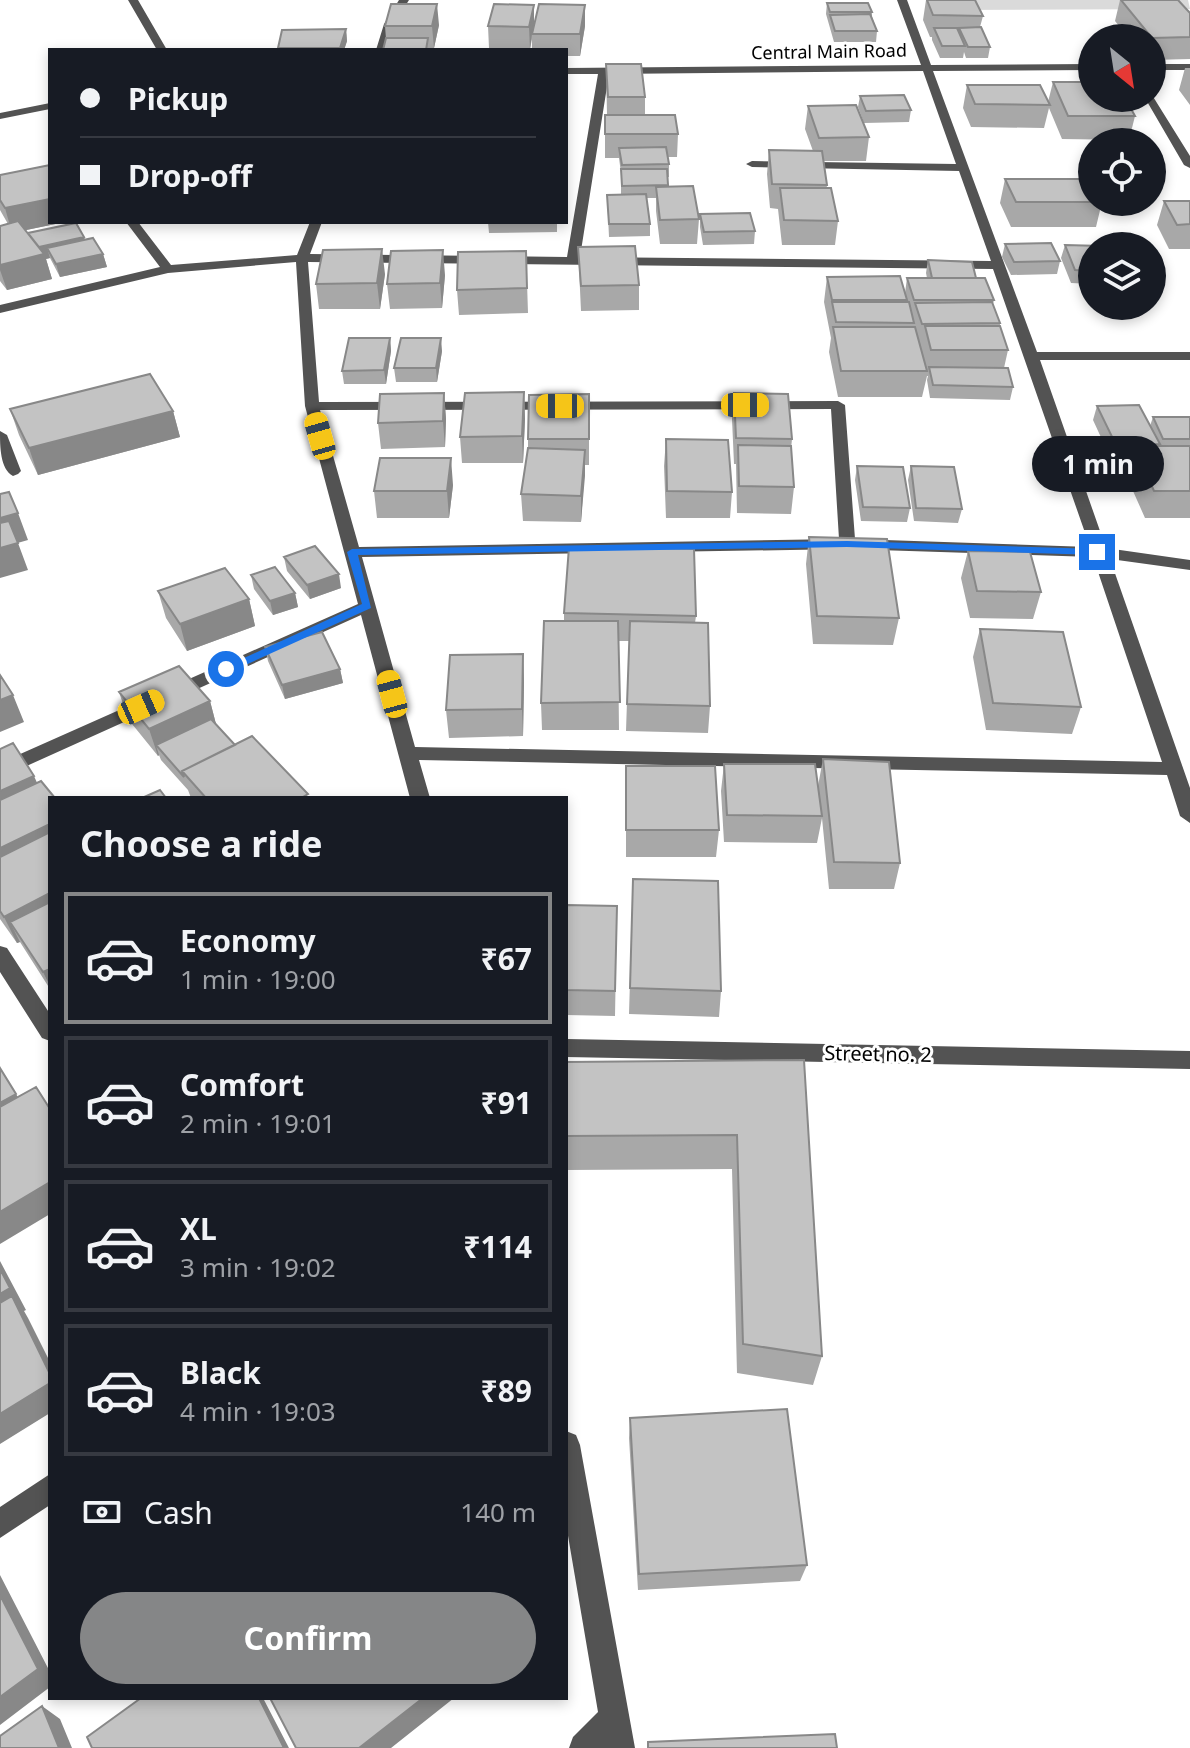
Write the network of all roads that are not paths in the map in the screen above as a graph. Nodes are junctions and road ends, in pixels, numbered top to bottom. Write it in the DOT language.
graph roads {
  1 [pos="133,0"];
  2 [pos="404,0"];
  3 [pos="902,0"];
  4 [pos="161,48"];
  5 [pos="382,48"];
  6 [pos="928,67"];
  7 [pos="1078,67"];
  8 [pos="1166,67"];
  9 [pos="1190,67"];
  10 [pos="568,71"];
  11 [pos="604,71"];
  12 [pos="48,108"];
  13 [pos="1159,112"];
  14 [pos="0,116"];
  15 [pos="1189,161"];
  16 [pos="752,164"];
  17 [pos="963,168"];
  18 [pos="134,224"];
  19 [pos="315,224"];
  20 [pos="302,258"];
  21 [pos="573,260"];
  22 [pos="998,265"];
  23 [pos="168,269"];
  24 [pos="0,309"];
  25 [pos="1031,356"];
  26 [pos="1190,356"];
  27 [pos="312,406"];
  28 [pos="0,435"];
  29 [pos="13,471"];
  30 [pos="847,544"];
  31 [pos="352,552"];
  32 [pos="1097,552"];
  33 [pos="1190,565"];
  34 [pos="367,606"];
  35 [pos="408,753"];
  36 [pos="1173,769"];
  37 [pos="0,771"];
  38 [pos="419,796"];
  39 [pos="1190,816"];
  40 [pos="0,954"];
  41 [pos="48,1029"];
  42 [pos="568,1048"];
  43 [pos="1190,1060"];
  44 [pos="568,1456"];
  45 [pos="48,1489"];
  46 [pos="0,1524"];
  47 [pos="616,1716"];
  48 [pos="584,1748"];
  49 [pos="620,1748"];
  1 -- 4 [label="street"];
  2 -- 5 [label="street"];
  3 -- 6 [label="street"];
  6 -- 7 [label="street, Central Main Road"];
  6 -- 11 [label="street, Central Main Road"];
  6 -- 17 [label="street"];
  8 -- 9 [label="street"];
  10 -- 11 [label="street, Central Main Road"];
  11 -- 21 [label="street"];
  12 -- 14 [label="street"];
  13 -- 15 [label="street"];
  16 -- 17 [label="street"];
  17 -- 22 [label="street"];
  18 -- 23 [label="street"];
  19 -- 20 [label="street"];
  20 -- 21 [label="street"];
  20 -- 23 [label="street"];
  20 -- 27 [label="street"];
  21 -- 22 [label="street"];
  22 -- 25 [label="street"];
  23 -- 24 [label="street"];
  25 -- 26 [label="street"];
  25 -- 32 [label="street"];
  27 -- 30 [label="street"];
  27 -- 31 [label="street"];
  28 -- 29 [label="street"];
  30 -- 31 [label="street"];
  30 -- 32 [label="street"];
  31 -- 34 [label="street"];
  32 -- 33 [label="street"];
  32 -- 36 [label="street"];
  34 -- 35 [label="street"];
  34 -- 37 [label="street"];
  35 -- 36 [label="street"];
  35 -- 38 [label="street"];
  36 -- 39 [label="street"];
  40 -- 41 [label="street"];
  42 -- 43 [label="street, Street no. 2"];
  44 -- 47 [label="street"];
  45 -- 46 [label="street"];
  47 -- 48 [label="street"];
  47 -- 49 [label="street"];
}
